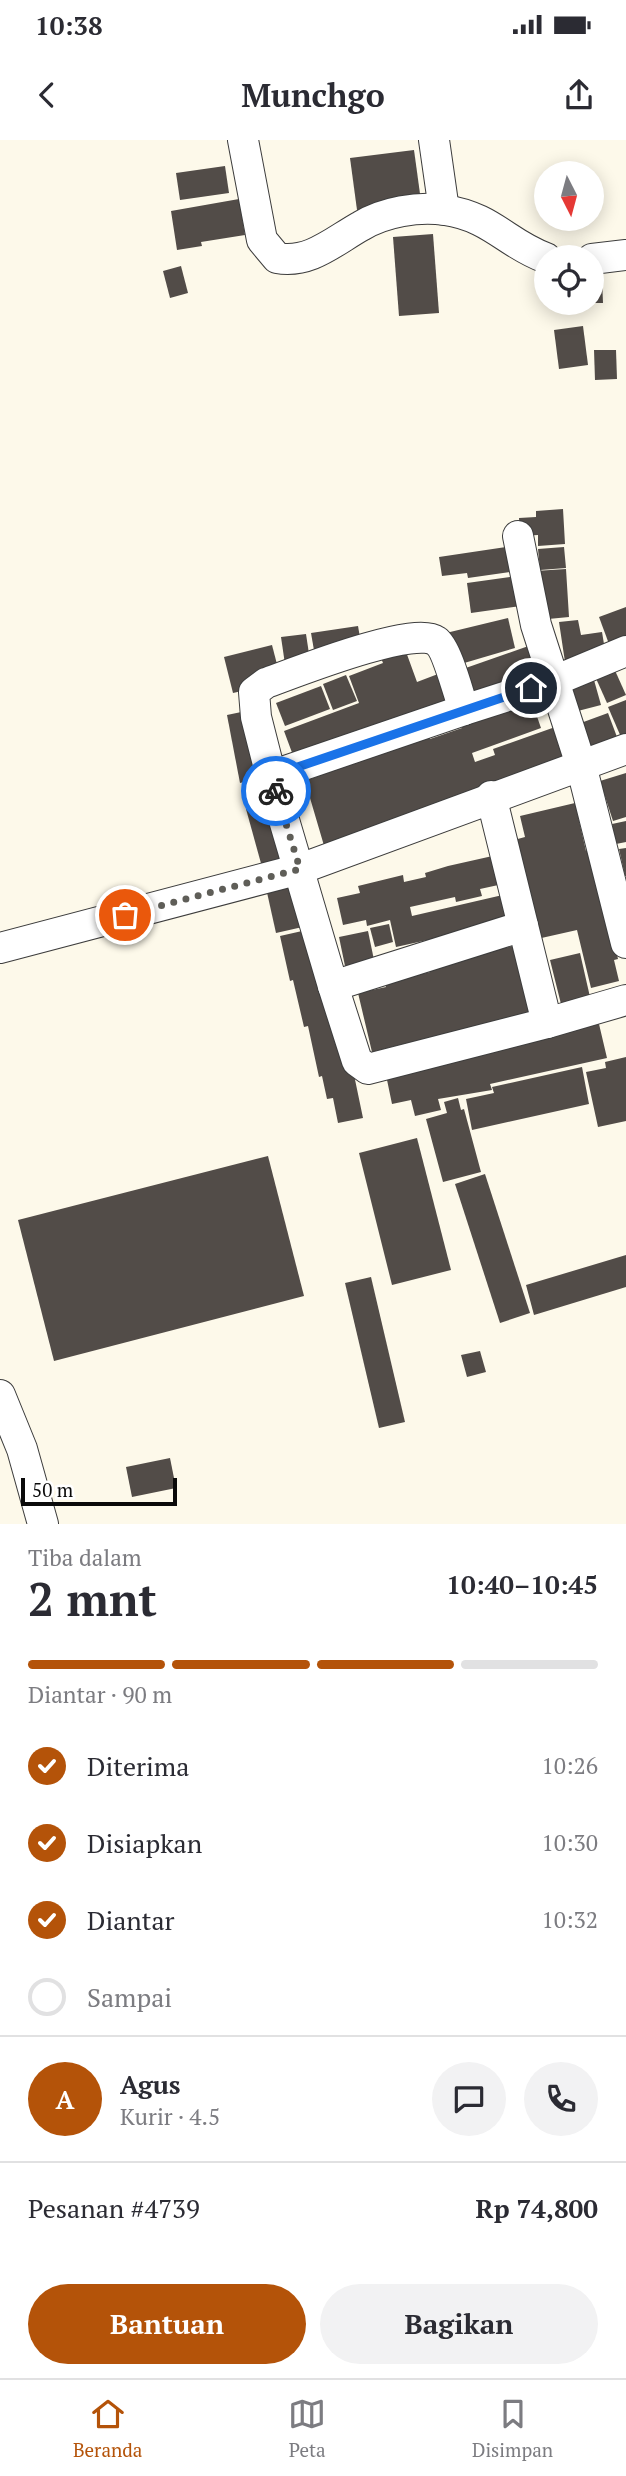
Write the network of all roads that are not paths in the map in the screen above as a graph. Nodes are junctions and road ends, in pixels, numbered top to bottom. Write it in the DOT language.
graph roads {
  1 [pos="243,140"];
  2 [pos="434,140"];
  3 [pos="444,210"];
  4 [pos="534,253"];
  5 [pos="626,255"];
  6 [pos="604,258"];
  7 [pos="518,536"];
  8 [pos="626,651"];
  9 [pos="554,681"];
  10 [pos="464,710"];
  11 [pos="626,748"];
  12 [pos="581,765"];
  13 [pos="271,776"];
  14 [pos="491,796"];
  15 [pos="300,869"];
  16 [pos="523,926"];
  17 [pos="626,943"];
  18 [pos="0,948"];
  19 [pos="334,986"];
  20 [pos="626,1000"];
  21 [pos="547,1023"];
  22 [pos="0,1395"];
  23 [pos="43,1524"];
  1 -- 3 [label="street"];
  2 -- 3 [label="street"];
  3 -- 4 [label="street"];
  5 -- 6 [label="street"];
  7 -- 9 [label="street"];
  8 -- 9 [label="street"];
  9 -- 10 [label="street"];
  9 -- 12 [label="street"];
  10 -- 13 [label="street"];
  10 -- 13 [label="street"];
  11 -- 12 [label="street"];
  12 -- 14 [label="street"];
  12 -- 17 [label="street"];
  13 -- 15 [label="street"];
  14 -- 15 [label="street"];
  14 -- 16 [label="street"];
  15 -- 18 [label="street"];
  15 -- 19 [label="street"];
  16 -- 19 [label="street"];
  16 -- 21 [label="street"];
  19 -- 21 [label="street"];
  20 -- 21 [label="street"];
  22 -- 23 [label="street"];
}
